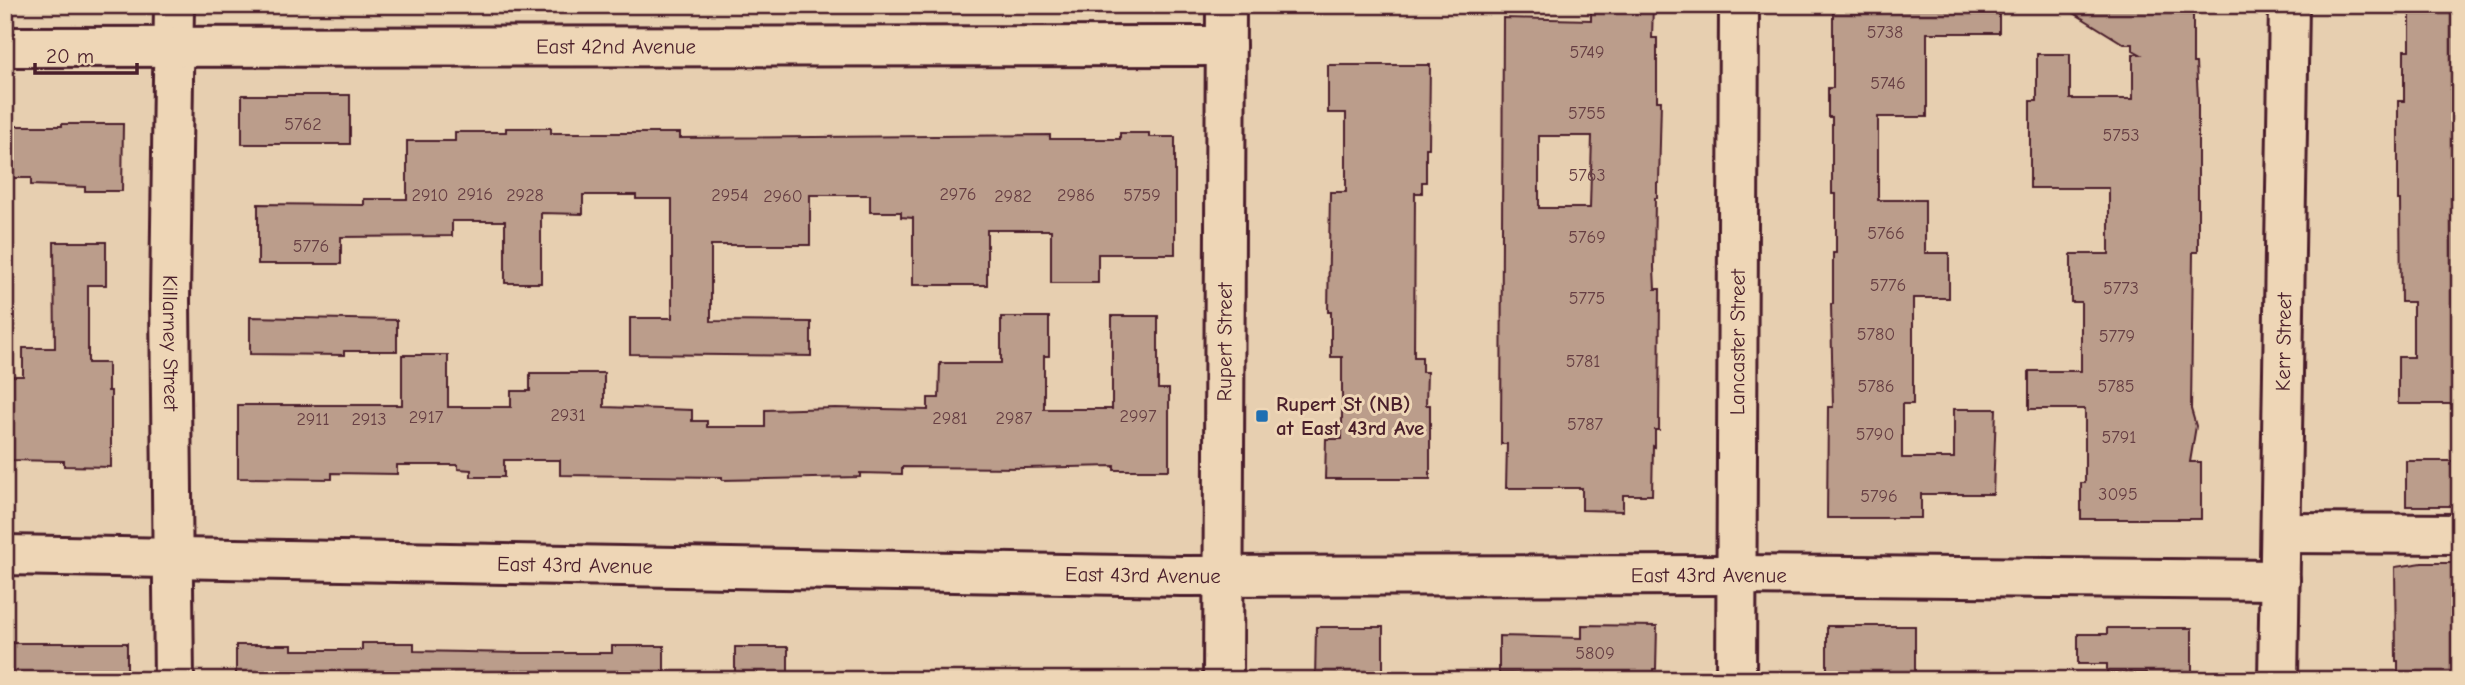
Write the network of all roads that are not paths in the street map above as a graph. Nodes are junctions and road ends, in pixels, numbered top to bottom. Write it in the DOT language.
graph roads {
  1 [pos="174,5"];
  2 [pos="1226,5"];
  3 [pos="1739,5"];
  4 [pos="2289,5"];
  5 [pos="1226,46"];
  6 [pos="5,47"];
  7 [pos="172,48"];
  8 [pos="2282,533"];
  9 [pos="2460,534"];
  10 [pos="5,555"];
  11 [pos="173,559"];
  12 [pos="1735,575"];
  13 [pos="1225,576"];
  14 [pos="2280,580"];
  15 [pos="174,680"];
  16 [pos="1223,680"];
  17 [pos="1736,680"];
  18 [pos="2278,680"];
  1 -- 7 [label="street, Killarney Street"];
  2 -- 5 [label="street, Rupert Street"];
  3 -- 12 [label="street, Lancaster Street"];
  4 -- 8 [label="street, Kerr Street"];
  5 -- 7 [label="street, East 42nd Avenue"];
  5 -- 13 [label="street, Rupert Street"];
  6 -- 7 [label="street, East 42nd Avenue"];
  7 -- 11 [label="street, Killarney Street"];
  8 -- 9 [label="street"];
  8 -- 14 [label="street, Kerr Street"];
  10 -- 11 [label="street, East 43rd Avenue"];
  11 -- 13 [label="street, East 43rd Avenue"];
  11 -- 15 [label="street, Killarney Street"];
  12 -- 13 [label="street, East 43rd Avenue"];
  12 -- 14 [label="street, East 43rd Avenue"];
  12 -- 17 [label="street, Lancaster Street"];
  13 -- 16 [label="street, Rupert Street"];
  14 -- 18 [label="street, Kerr Street"];
}
